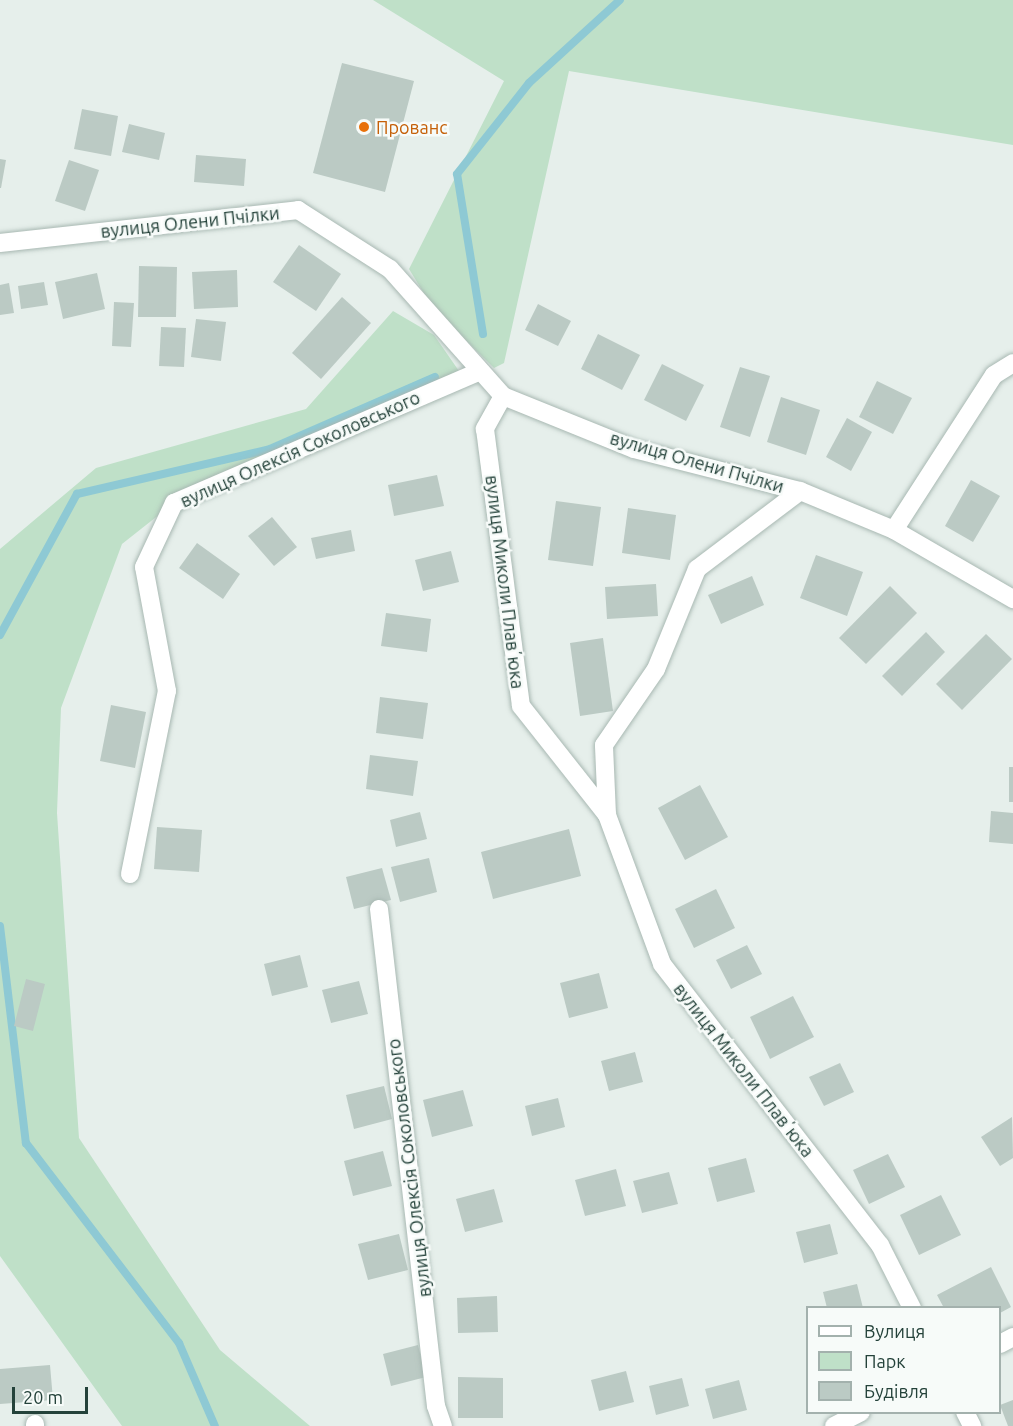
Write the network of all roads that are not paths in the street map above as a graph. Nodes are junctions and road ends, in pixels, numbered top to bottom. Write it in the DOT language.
graph roads {
  1 [pos="0,243"];
  2 [pos="1013,363"];
  3 [pos="480,371"];
  4 [pos="503,396"];
  5 [pos="800,491"];
  6 [pos="894,530"];
  7 [pos="1013,599"];
  8 [pos="607,815"];
  9 [pos="130,874"];
  10 [pos="379,909"];
  11 [pos="911,1306"];
  12 [pos="859,1414"];
  13 [pos="443,1426"];
  14 [pos="834,1426"];
  1 -- 3 [label="street, вулиця Олени Пчілки"];
  2 -- 6 [label="street"];
  3 -- 4 [label="street, вулиця Олени Пчілки"];
  3 -- 9 [label="street, вулиця Олексія Соколовського"];
  4 -- 5 [label="street, вулиця Олени Пчілки"];
  4 -- 8 [label="street, вулиця Миколи Плавʼюка"];
  5 -- 6 [label="street, вулиця Олени Пчілки"];
  5 -- 8 [label="street, вулиця Миколи Плавʼюка"];
  6 -- 7 [label="street, вулиця Олени Пчілки"];
  8 -- 11 [label="street, вулиця Миколи Плавʼюка"];
  10 -- 13 [label="street, вулиця Олексія Соколовського"];
  12 -- 14 [label="street"];
}
